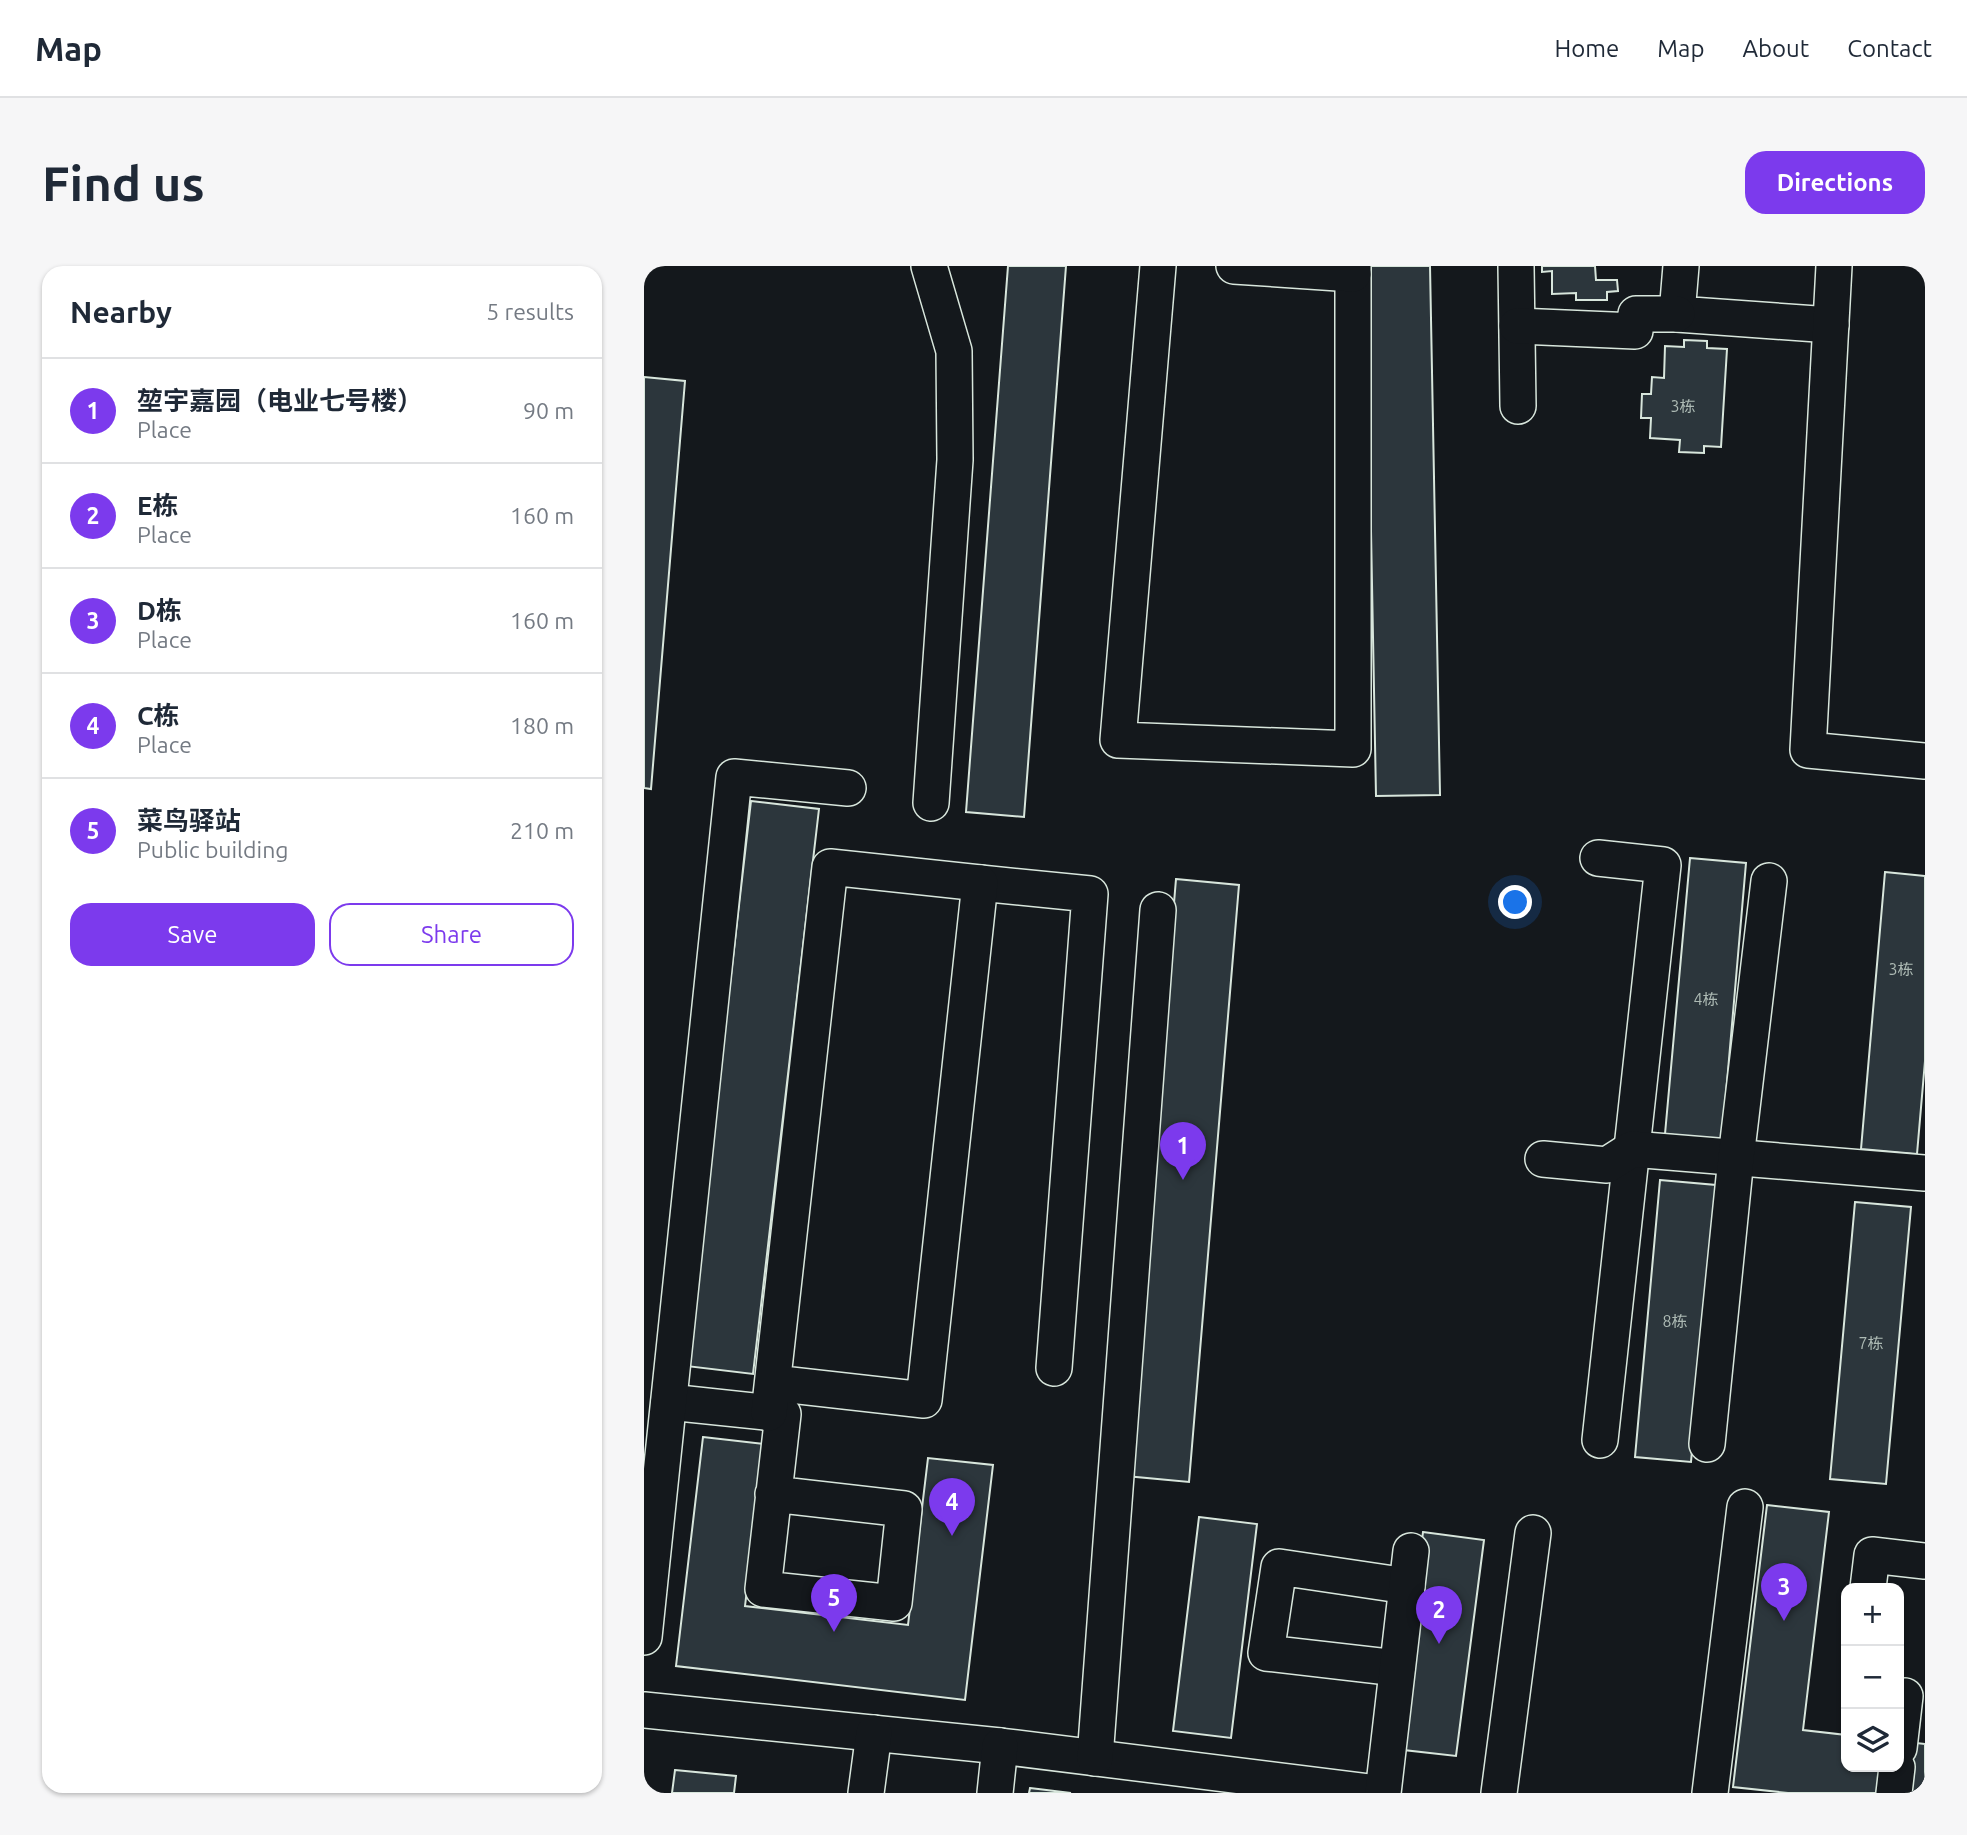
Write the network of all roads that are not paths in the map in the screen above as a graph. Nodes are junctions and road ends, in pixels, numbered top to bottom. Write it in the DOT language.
graph roads {
  1 [pos="929,266"];
  2 [pos="1158,266"];
  3 [pos="1234,266"];
  4 [pos="1516,266"];
  5 [pos="1681,266"];
  6 [pos="1834,266"];
  7 [pos="1353,270"];
  8 [pos="1677,314"];
  9 [pos="1831,325"];
  10 [pos="1517,326"];
  11 [pos="1518,407"];
  12 [pos="1925,761"];
  13 [pos="848,788"];
  14 [pos="931,803"];
  15 [pos="1598,858"];
  16 [pos="1769,881"];
  17 [pos="980,883"];
  18 [pos="1158,910"];
  19 [pos="1632,1149"];
  20 [pos="1736,1158"];
  21 [pos="1543,1159"];
  22 [pos="1925,1173"];
  23 [pos="1054,1368"];
  24 [pos="771,1398"];
  25 [pos="669,1402"];
  26 [pos="1600,1440"];
  27 [pos="1707,1444"];
  28 [pos="773,1494"];
  29 [pos="1745,1507"];
  30 [pos="1533,1533"];
  31 [pos="1411,1551"];
  32 [pos="1925,1561"];
  33 [pos="1869,1583"];
  34 [pos="1406,1586"];
  35 [pos="644,1637"];
  36 [pos="1397,1668"];
  37 [pos="1910,1696"];
  38 [pos="644,1710"];
  39 [pos="1904,1724"];
  40 [pos="874,1733"];
  41 [pos="1000,1746"];
  42 [pos="1096,1758"];
  43 [pos="1896,1772"];
  44 [pos="866,1793"];
  45 [pos="995,1793"];
  46 [pos="1381,1793"];
  47 [pos="1499,1793"];
  48 [pos="1710,1793"];
  49 [pos="1894,1793"];
  1 -- 14 [label="street"];
  2 -- 7 [label="street"];
  3 -- 7 [label="street"];
  4 -- 10 [label="street"];
  5 -- 8 [label="street"];
  6 -- 9 [label="street"];
  8 -- 9 [label="street"];
  8 -- 10 [label="street"];
  9 -- 12 [label="street"];
  10 -- 11 [label="street"];
  13 -- 25 [label="street"];
  15 -- 19 [label="street"];
  16 -- 20 [label="street"];
  17 -- 23 [label="street"];
  17 -- 24 [label="street"];
  17 -- 24 [label="street"];
  18 -- 42 [label="street"];
  19 -- 20 [label="street"];
  19 -- 21 [label="street"];
  19 -- 26 [label="street"];
  20 -- 22 [label="street"];
  20 -- 27 [label="street"];
  24 -- 25 [label="street"];
  24 -- 28 [label="street"];
  25 -- 35 [label="street"];
  28 -- 28 [label="street"];
  29 -- 48 [label="street"];
  30 -- 47 [label="street"];
  31 -- 34 [label="street"];
  32 -- 33 [label="street"];
  34 -- 36 [label="street"];
  34 -- 36 [label="street"];
  36 -- 46 [label="street"];
  37 -- 39 [label="street"];
  38 -- 40 [label="street"];
  40 -- 41 [label="street"];
  40 -- 44 [label="street"];
  41 -- 42 [label="street"];
  41 -- 45 [label="street"];
  42 -- 46 [label="street"];
  43 -- 49 [label="street"];
}
